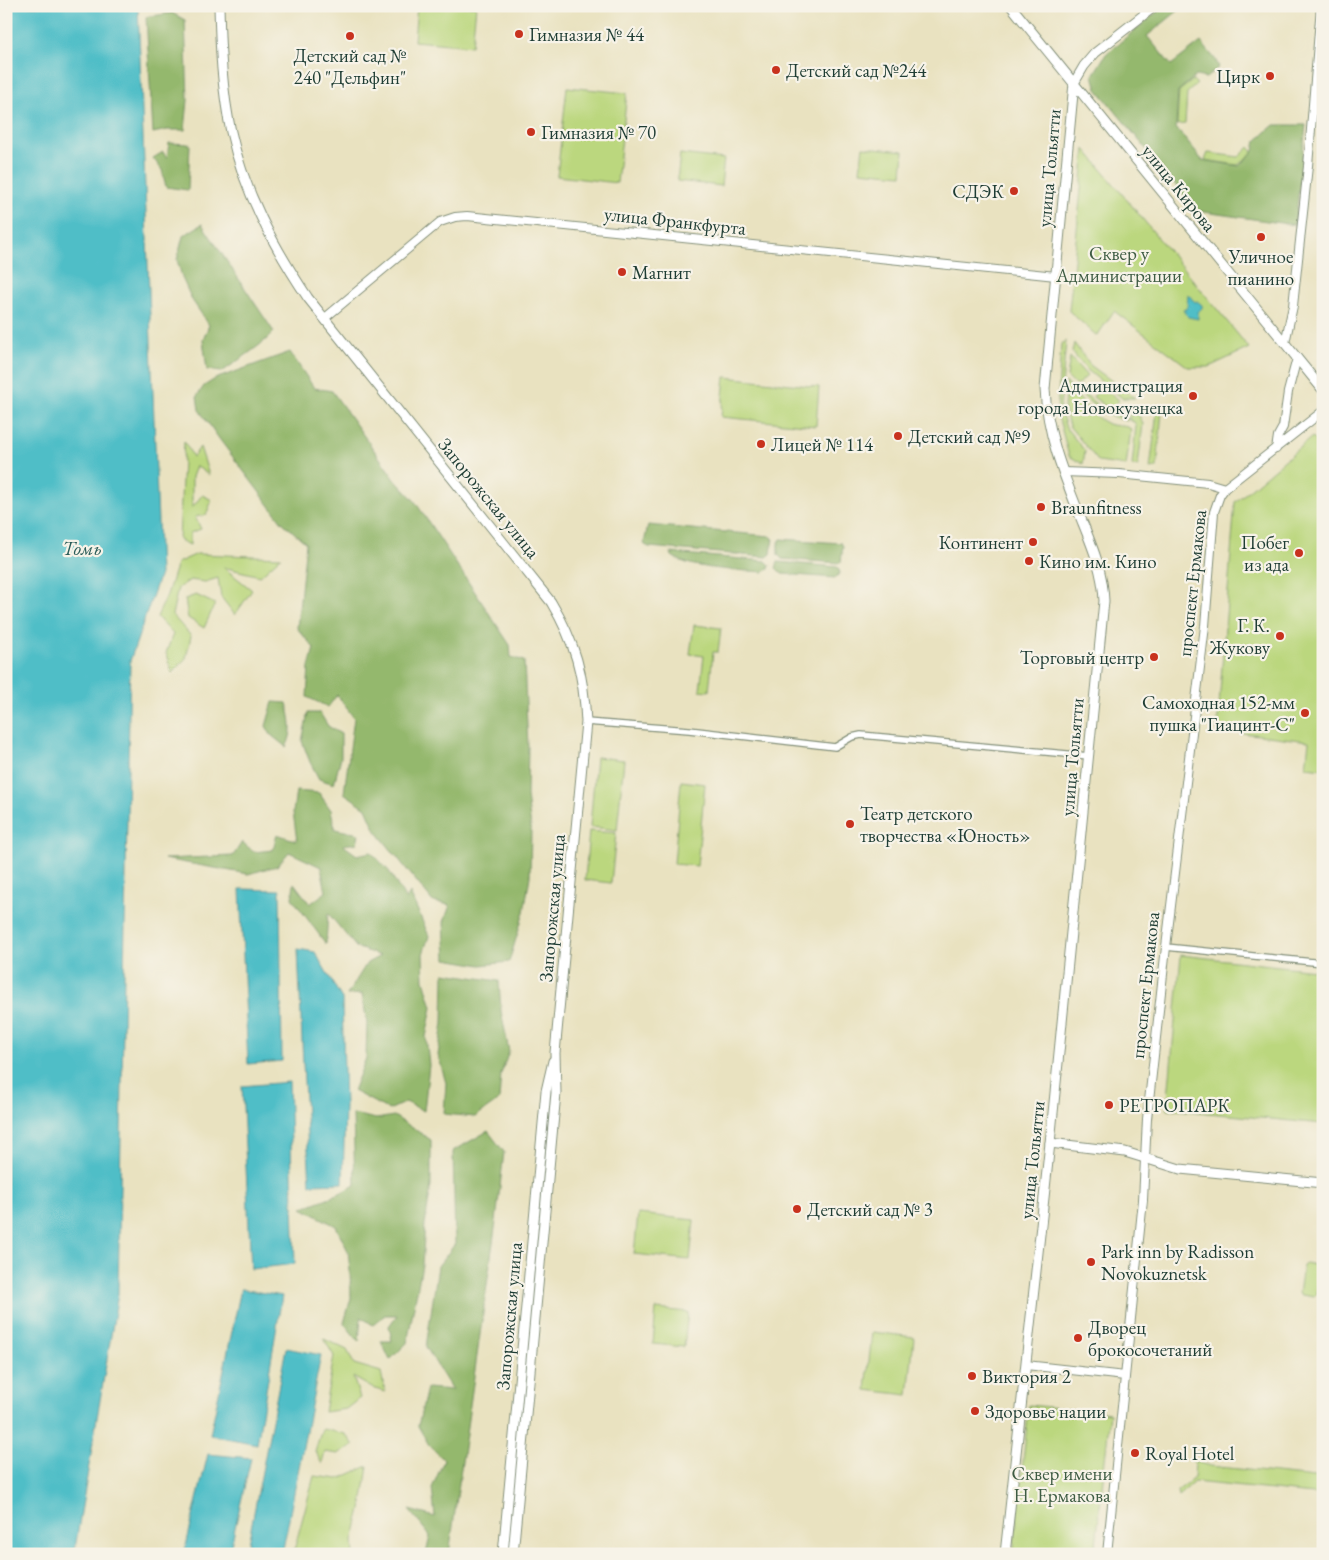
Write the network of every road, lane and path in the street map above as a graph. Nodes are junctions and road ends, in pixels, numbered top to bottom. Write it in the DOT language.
graph roads {
  1 [pos="219,6"];
  2 [pos="1011,6"];
  3 [pos="1155,6"];
  4 [pos="1322,6"];
  5 [pos="1074,83"];
  6 [pos="1056,276"];
  7 [pos="325,318"];
  8 [pos="1285,343"];
  9 [pos="1297,358"];
  10 [pos="1323,390"];
  11 [pos="1323,411"];
  12 [pos="1276,448"];
  13 [pos="1063,472"];
  14 [pos="1225,488"];
  15 [pos="586,722"];
  16 [pos="1089,756"];
  17 [pos="1166,948"];
  18 [pos="1323,963"];
  19 [pos="555,1053"];
  20 [pos="1050,1143"];
  21 [pos="1146,1160"];
  22 [pos="1323,1183"];
  23 [pos="1026,1365"];
  24 [pos="1125,1376"];
  25 [pos="503,1554"];
  26 [pos="513,1554"];
  27 [pos="1005,1554"];
  28 [pos="1107,1554"];
  1 -- 7 [label="main road, Запорожская улица"];
  2 -- 5 [label="main road, улица Кирова"];
  3 -- 5 [label="main road, улица Тольятти"];
  4 -- 8 [label="street"];
  5 -- 6 [label="main road, улица Тольятти"];
  5 -- 8 [label="main road, улица Кирова"];
  6 -- 7 [label="street, улица Франкфурта"];
  6 -- 13 [label="main road, улица Тольятти"];
  7 -- 15 [label="main road, Запорожская улица"];
  8 -- 9 [label="main road, улица Кирова"];
  9 -- 10 [label="main road, улица Кирова"];
  9 -- 12 [label="street"];
  11 -- 12 [label="street, проспект Ермакова"];
  12 -- 14 [label="street, проспект Ермакова"];
  13 -- 14 [label="street"];
  13 -- 16 [label="main road, улица Тольятти"];
  14 -- 17 [label="street, проспект Ермакова"];
  15 -- 16 [label="street"];
  15 -- 19 [label="main road, Запорожская улица"];
  16 -- 20 [label="main road, улица Тольятти"];
  17 -- 18 [label="street"];
  17 -- 21 [label="street, проспект Ермакова"];
  19 -- 25 [label="main road, Запорожская улица"];
  19 -- 26 [label="main road, Запорожская улица"];
  20 -- 21 [label="main road"];
  20 -- 23 [label="main road, улица Тольятти"];
  21 -- 22 [label="main road"];
  21 -- 24 [label="street, проспект Ермакова"];
  23 -- 24 [label="street"];
  23 -- 27 [label="main road, улица Тольятти"];
  24 -- 28 [label="street, проспект Ермакова"];
}
